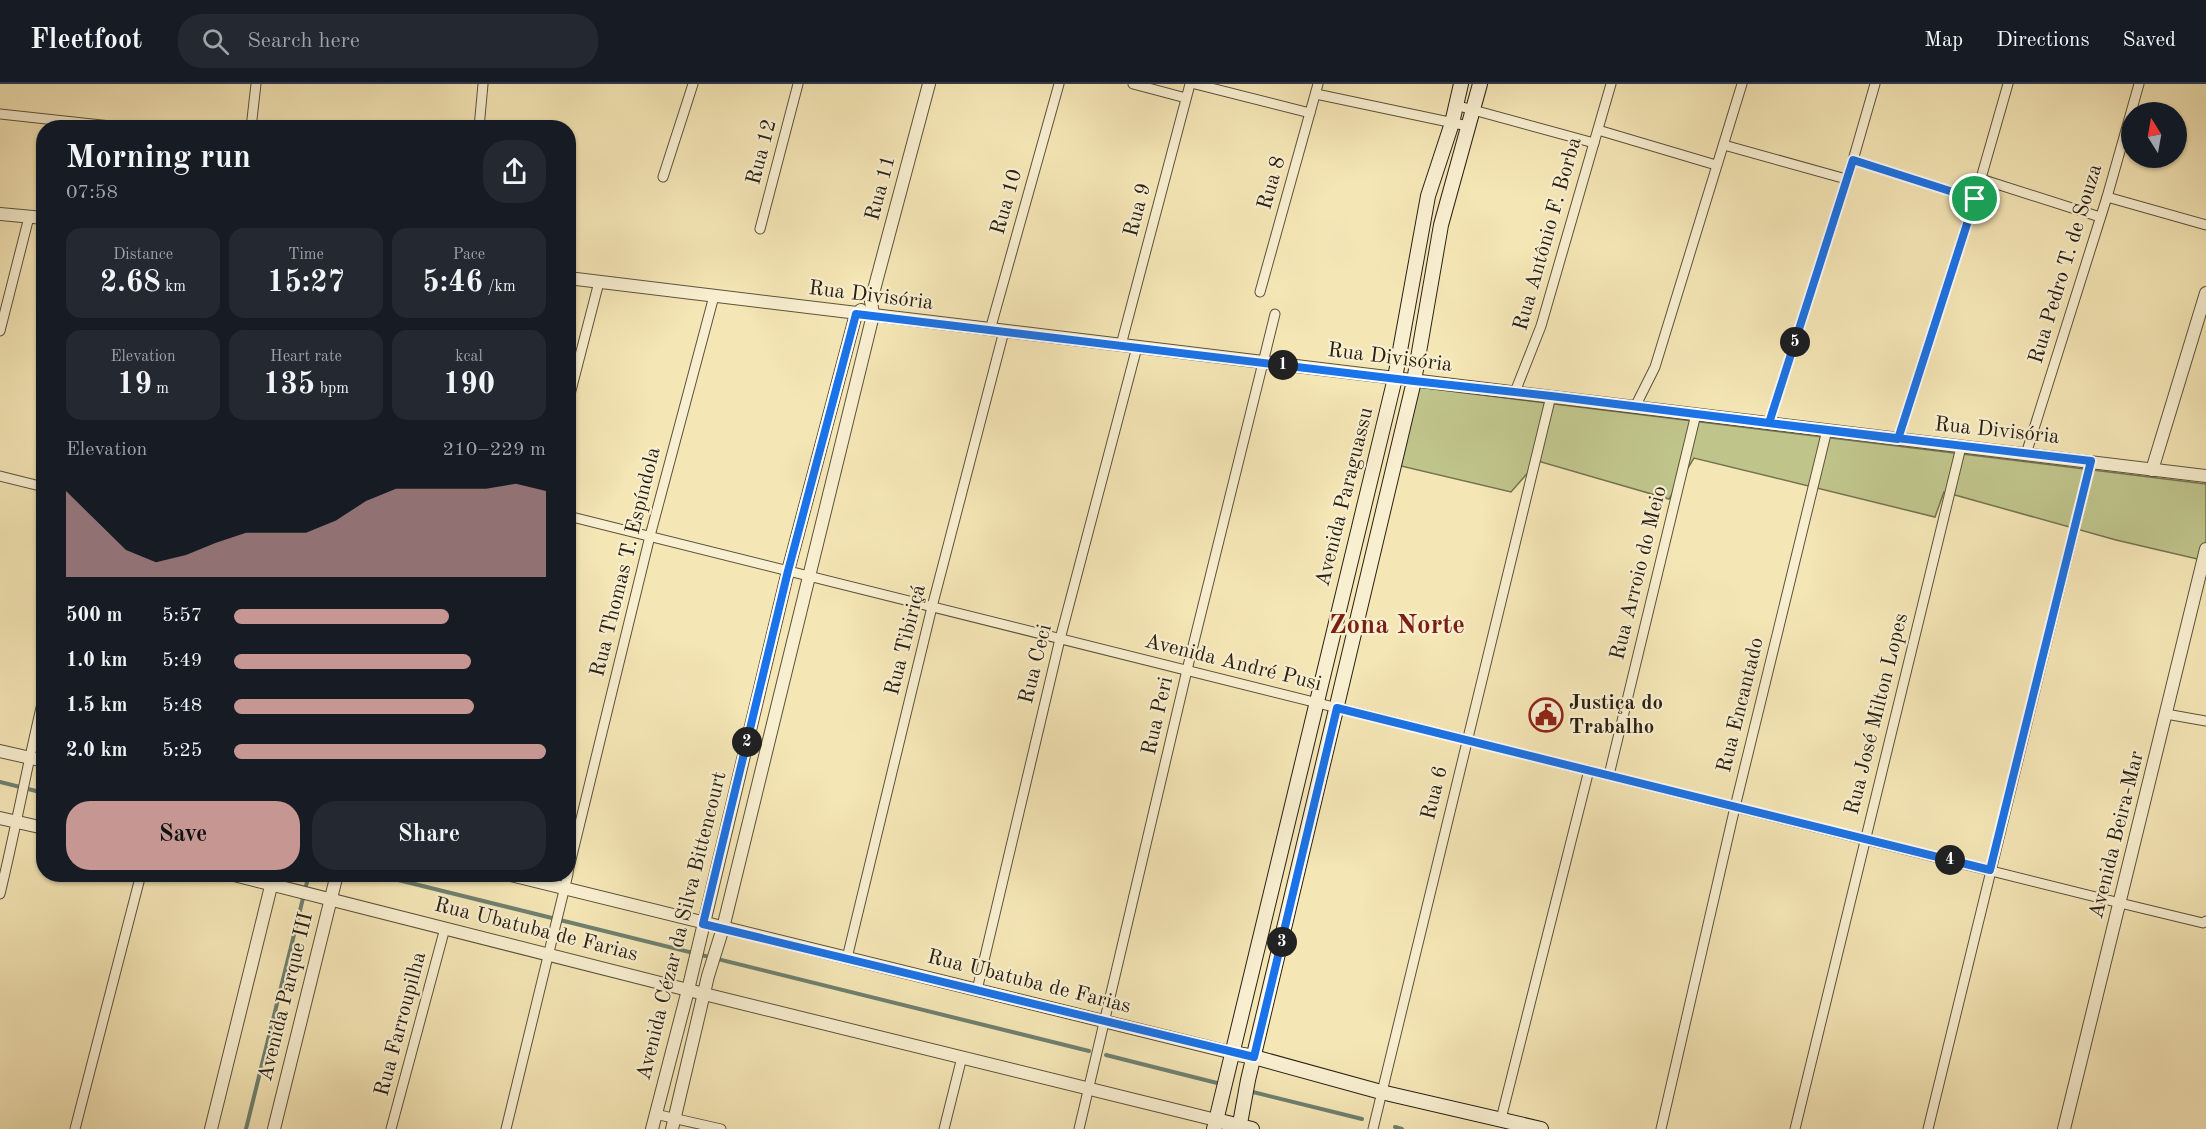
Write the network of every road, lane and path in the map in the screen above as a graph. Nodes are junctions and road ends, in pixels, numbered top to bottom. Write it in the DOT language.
graph roads {
  1 [pos="256,84"];
  2 [pos="483,84"];
  3 [pos="693,84"];
  4 [pos="798,84"];
  5 [pos="929,84"];
  6 [pos="1047,84"];
  7 [pos="1133,84"];
  8 [pos="1190,84"];
  9 [pos="1195,84"];
  10 [pos="1318,84"];
  11 [pos="1461,84"];
  12 [pos="1480,84"];
  13 [pos="1611,84"];
  14 [pos="1742,84"];
  15 [pos="1875,84"];
  16 [pos="2008,84"];
  17 [pos="2139,84"];
  18 [pos="1058,86"];
  19 [pos="1316,94"];
  20 [pos="1186,98"];
  21 [pos="1455,105"];
  22 [pos="1473,110"];
  23 [pos="1310,113"];
  24 [pos="0,114"];
  25 [pos="55,120"];
  26 [pos="252,120"];
  27 [pos="480,120"];
  28 [pos="1452,123"];
  29 [pos="1468,126"];
  30 [pos="1598,130"];
  31 [pos="1594,143"];
  32 [pos="1724,145"];
  33 [pos="1853,160"];
  34 [pos="1716,165"];
  35 [pos="663,177"];
  36 [pos="1846,179"];
  37 [pos="1981,179"];
  38 [pos="2107,197"];
  39 [pos="1975,199"];
  40 [pos="0,214"];
  41 [pos="29,217"];
  42 [pos="36,217"];
  43 [pos="2100,217"];
  44 [pos="2206,225"];
  45 [pos="760,229"];
  46 [pos="576,279"];
  47 [pos="599,282"];
  48 [pos="1260,292"];
  49 [pos="2206,293"];
  50 [pos="714,296"];
  51 [pos="871,301"];
  52 [pos="856,314"];
  53 [pos="1275,314"];
  54 [pos="873,315"];
  55 [pos="990,330"];
  56 [pos="0,331"];
  57 [pos="1005,331"];
  58 [pos="1121,345"];
  59 [pos="1137,347"];
  60 [pos="1263,362"];
  61 [pos="576,371"];
  62 [pos="1395,378"];
  63 [pos="1414,381"];
  64 [pos="1515,392"];
  65 [pos="1551,396"];
  66 [pos="1635,406"];
  67 [pos="1696,414"];
  68 [pos="1769,423"];
  69 [pos="1827,430"];
  70 [pos="1898,439"];
  71 [pos="1961,447"];
  72 [pos="2026,454"];
  73 [pos="2091,461"];
  74 [pos="2152,470"];
  75 [pos="0,476"];
  76 [pos="2206,476"];
  77 [pos="36,485"];
  78 [pos="576,518"];
  79 [pos="650,536"];
  80 [pos="2206,549"];
  81 [pos="788,571"];
  82 [pos="809,576"];
  83 [pos="932,607"];
  84 [pos="1060,639"];
  85 [pos="1187,670"];
  86 [pos="1317,703"];
  87 [pos="1337,708"];
  88 [pos="2166,714"];
  89 [pos="2206,721"];
  90 [pos="36,730"];
  91 [pos="1466,740"];
  92 [pos="0,751"];
  93 [pos="36,762"];
  94 [pos="28,764"];
  95 [pos="1589,770"];
  96 [pos="1609,775"];
  97 [pos="1735,807"];
  98 [pos="18,816"];
  99 [pos="0,818"];
  100 [pos="36,824"];
  101 [pos="1865,839"];
  102 [pos="576,840"];
  103 [pos="1990,870"];
  104 [pos="139,882"];
  105 [pos="273,882"];
  106 [pos="276,882"];
  107 [pos="335,882"];
  108 [pos="537,882"];
  109 [pos="566,882"];
  110 [pos="564,889"];
  111 [pos="0,894"];
  112 [pos="331,900"];
  113 [pos="2120,903"];
  114 [pos="2204,922"];
  115 [pos="445,928"];
  116 [pos="723,928"];
  117 [pos="701,929"];
  118 [pos="549,954"];
  119 [pos="847,958"];
  120 [pos="689,984"];
  121 [pos="976,990"];
  122 [pos="704,993"];
  123 [pos="1103,1022"];
  124 [pos="1233,1053"];
  125 [pos="962,1057"];
  126 [pos="1254,1057"];
  127 [pos="1089,1089"];
  128 [pos="1381,1092"];
  129 [pos="655,1114"];
  130 [pos="1501,1119"];
  131 [pos="673,1123"];
  132 [pos="1215,1125"];
  133 [pos="1244,1128"];
  134 [pos="75,1129"];
  135 [pos="211,1129"];
  136 [pos="274,1129"];
  137 [pos="391,1129"];
  138 [pos="506,1129"];
  139 [pos="652,1129"];
  140 [pos="721,1129"];
  141 [pos="944,1129"];
  142 [pos="1079,1129"];
  143 [pos="1373,1129"];
  144 [pos="1541,1129"];
  145 [pos="1661,1129"];
  146 [pos="1795,1129"];
  147 [pos="1928,1129"];
  148 [pos="2064,1129"];
  1 -- 26 [label="street"];
  2 -- 27 [label="street"];
  3 -- 35 [label="street"];
  4 -- 45 [label="street, Rua 12"];
  5 -- 51 [label="street, Rua 11"];
  6 -- 18 [label="street"];
  7 -- 20 [label="street"];
  8 -- 20 [label="street, Rua 9"];
  9 -- 23 [label="street"];
  10 -- 19 [label="street, Rua 8"];
  11 -- 21 [label="main road, Avenida Paraguassu"];
  12 -- 22 [label="main road, Avenida Paraguassu"];
  13 -- 30 [label="street, Rua Antônio F. Borba"];
  14 -- 32 [label="street"];
  15 -- 33 [label="street"];
  16 -- 37 [label="street"];
  17 -- 38 [label="street, Rua Pedro T. de Souza"];
  18 -- 55 [label="street, Rua 10"];
  19 -- 23 [label="street, Rua 8"];
  19 -- 28 [label="street"];
  20 -- 58 [label="street, Rua 9"];
  21 -- 22 [label="street"];
  21 -- 28 [label="main road, Avenida Paraguassu"];
  22 -- 29 [label="main road, Avenida Paraguassu"];
  22 -- 31 [label="street"];
  23 -- 48 [label="street, Rua 8"];
  24 -- 25 [label="street"];
  28 -- 29 [label="street"];
  28 -- 62 [label="main road, Avenida Paraguassu"];
  29 -- 63 [label="main road, Avenida Paraguassu"];
  30 -- 31 [label="street, Rua Antônio F. Borba"];
  30 -- 34 [label="street"];
  31 -- 64 [label="street, Rua Antônio F. Borba"];
  32 -- 34 [label="street"];
  32 -- 36 [label="street"];
  33 -- 36 [label="street"];
  33 -- 39 [label="street"];
  34 -- 66 [label="street"];
  36 -- 68 [label="street"];
  37 -- 39 [label="street"];
  37 -- 43 [label="street"];
  38 -- 43 [label="street, Rua Pedro T. de Souza"];
  38 -- 44 [label="street"];
  39 -- 70 [label="street"];
  40 -- 41 [label="street"];
  41 -- 42 [label="street"];
  41 -- 56 [label="street"];
  43 -- 72 [label="street, Rua Pedro T. de Souza"];
  46 -- 47 [label="street, Rua Divisória"];
  47 -- 50 [label="street, Rua Divisória"];
  47 -- 61 [label="street"];
  49 -- 74 [label="street"];
  50 -- 52 [label="street, Rua Divisória"];
  50 -- 79 [label="street, Rua Thomas T. Espíndola"];
  51 -- 52 [label="street"];
  51 -- 54 [label="street, Rua 11"];
  52 -- 54 [label="street, Rua Divisória"];
  52 -- 81 [label="street, Avenida Cézar da Silva Bittencourt"];
  53 -- 60 [label="street, Rua Peri"];
  54 -- 55 [label="street, Rua Divisória"];
  54 -- 82 [label="street, Avenida Cézar da Silva Bittencourt"];
  55 -- 57 [label="street, Rua Divisória"];
  57 -- 58 [label="street, Rua Divisória"];
  57 -- 83 [label="street, Rua Tibiriçá"];
  58 -- 59 [label="street, Rua Divisória"];
  59 -- 60 [label="street, Rua Divisória"];
  59 -- 84 [label="street, Rua Ceci"];
  60 -- 62 [label="street, Rua Divisória"];
  60 -- 85 [label="street, Rua Peri"];
  62 -- 63 [label="street, Rua Divisória"];
  62 -- 86 [label="main road, Avenida Paraguassu"];
  63 -- 64 [label="street, Rua Divisória"];
  63 -- 87 [label="main road, Avenida Paraguassu"];
  64 -- 65 [label="street, Rua Divisória"];
  65 -- 66 [label="street, Rua Divisória"];
  65 -- 91 [label="street, Rua 6"];
  66 -- 67 [label="street, Rua Divisória"];
  67 -- 68 [label="street, Rua Divisória"];
  67 -- 96 [label="street, Rua Arroio do Meio"];
  68 -- 69 [label="street, Rua Divisória"];
  69 -- 70 [label="street, Rua Divisória"];
  69 -- 97 [label="street, Rua Encantado"];
  70 -- 71 [label="street, Rua Divisória"];
  71 -- 72 [label="street, Rua Divisória"];
  71 -- 101 [label="street, Rua José Milton Lopes"];
  72 -- 73 [label="street, Rua Divisória"];
  73 -- 74 [label="street, Rua Divisória"];
  73 -- 103 [label="street"];
  74 -- 76 [label="street, Rua Divisória"];
  75 -- 77 [label="street"];
  78 -- 79 [label="street, Avenida André Pusi"];
  79 -- 81 [label="street, Avenida André Pusi"];
  79 -- 102 [label="street, Rua Thomas T. Espíndola"];
  80 -- 88 [label="street, Avenida Beira-Mar"];
  81 -- 82 [label="street, Avenida André Pusi"];
  81 -- 117 [label="street, Avenida Cézar da Silva Bittencourt"];
  82 -- 83 [label="street, Avenida André Pusi"];
  82 -- 116 [label="street, Avenida Cézar da Silva Bittencourt"];
  83 -- 84 [label="street, Avenida André Pusi"];
  83 -- 119 [label="street, Rua Tibiriçá"];
  84 -- 85 [label="street, Avenida André Pusi"];
  84 -- 121 [label="street, Rua Ceci"];
  85 -- 86 [label="street, Avenida André Pusi"];
  85 -- 123 [label="street, Rua Peri"];
  86 -- 87 [label="street, Avenida André Pusi"];
  86 -- 124 [label="main road, Avenida Paraguassu"];
  87 -- 91 [label="street, Avenida André Pusi"];
  87 -- 126 [label="main road, Avenida Paraguassu"];
  88 -- 89 [label="street"];
  88 -- 113 [label="street, Avenida Beira-Mar"];
  90 -- 94 [label="street"];
  91 -- 95 [label="street, Avenida André Pusi"];
  91 -- 128 [label="street, Rua 6"];
  92 -- 94 [label="street"];
  93 -- 94 [label="street"];
  94 -- 98 [label="street"];
  95 -- 96 [label="street, Avenida André Pusi"];
  95 -- 130 [label="street"];
  96 -- 97 [label="street, Avenida André Pusi"];
  97 -- 101 [label="street, Avenida André Pusi"];
  97 -- 145 [label="street, Rua Encantado"];
  98 -- 99 [label="street"];
  98 -- 100 [label="street"];
  98 -- 111 [label="street"];
  101 -- 103 [label="street, Avenida André Pusi"];
  101 -- 146 [label="street, Rua José Milton Lopes"];
  103 -- 113 [label="street, Avenida André Pusi"];
  103 -- 147 [label="street"];
  104 -- 134 [label="street"];
  105 -- 135 [label="street, Avenida Parque III"];
  106 -- 112 [label="street, Rua Ubatuba de Farias"];
  107 -- 112 [label="street, Avenida Parque III"];
  108 -- 110 [label="street, Rua Ubatuba de Farias"];
  109 -- 110 [label="street, Rua Thomas T. Espíndola"];
  110 -- 117 [label="street, Rua Ubatuba de Farias"];
  110 -- 118 [label="street, Rua Thomas T. Espíndola"];
  112 -- 115 [label="street, Rua Ubatuba de Farias"];
  112 -- 136 [label="street, Avenida Parque III"];
  113 -- 114 [label="street, Avenida André Pusi"];
  113 -- 148 [label="street, Avenida Beira-Mar"];
  115 -- 118 [label="street, Rua Ubatuba de Farias"];
  115 -- 137 [label="street, Rua Farroupilha"];
  116 -- 117 [label="street, Rua Ubatuba de Farias"];
  116 -- 119 [label="street, Rua Ubatuba de Farias"];
  116 -- 122 [label="street, Avenida Cézar da Silva Bittencourt"];
  117 -- 120 [label="street, Avenida Cézar da Silva Bittencourt"];
  118 -- 120 [label="street, Rua Ubatuba de Farias"];
  118 -- 138 [label="street, Rua Thomas T. Espíndola"];
  119 -- 121 [label="street, Rua Ubatuba de Farias"];
  120 -- 122 [label="street, Rua Ubatuba de Farias"];
  120 -- 129 [label="street, Avenida Cézar da Silva Bittencourt"];
  121 -- 123 [label="street, Rua Ubatuba de Farias"];
  122 -- 125 [label="street, Rua Ubatuba de Farias"];
  122 -- 131 [label="street, Avenida Cézar da Silva Bittencourt"];
  123 -- 124 [label="street, Rua Ubatuba de Farias"];
  123 -- 127 [label="street, Rua Peri"];
  124 -- 126 [label="main road, Rua Ubatuba de Farias"];
  124 -- 132 [label="main road, Avenida Paraguassu"];
  125 -- 127 [label="street, Rua Ubatuba de Farias"];
  125 -- 141 [label="street"];
  126 -- 128 [label="main road, Rua Ubatuba de Farias"];
  126 -- 133 [label="main road, Avenida Paraguassu"];
  127 -- 132 [label="street, Rua Ubatuba de Farias"];
  127 -- 142 [label="street"];
  128 -- 130 [label="main road, Rua Ubatuba de Farias"];
  128 -- 143 [label="street, Rua 6"];
  129 -- 131 [label="street"];
  129 -- 139 [label="street, Avenida Cézar da Silva Bittencourt"];
  130 -- 144 [label="main road, Rua Ubatuba de Farias"];
  131 -- 140 [label="street"];
  132 -- 133 [label="main road, Rua Ubatuba de Farias"];
}
